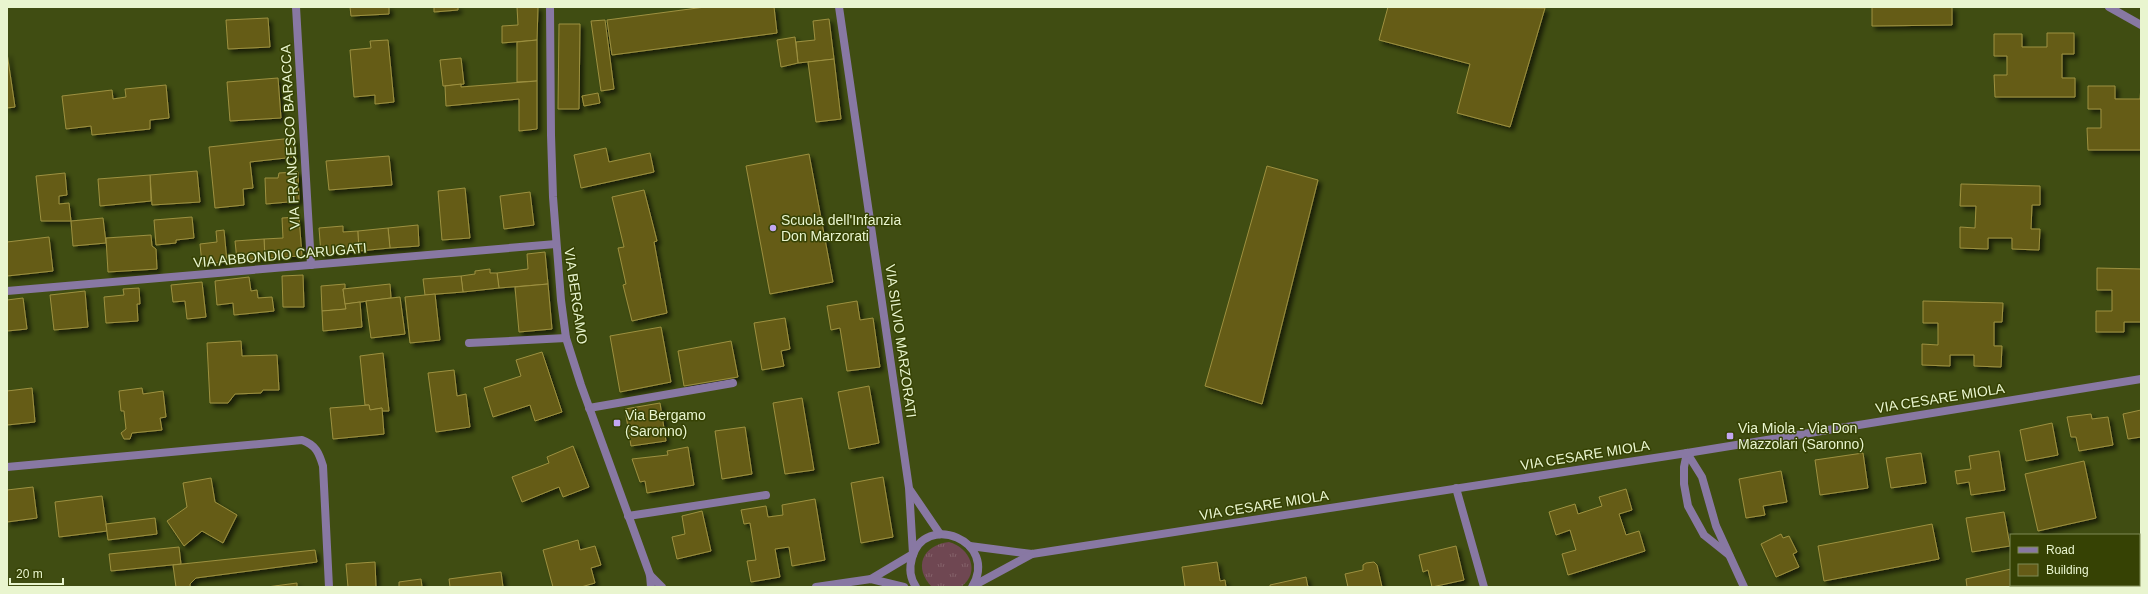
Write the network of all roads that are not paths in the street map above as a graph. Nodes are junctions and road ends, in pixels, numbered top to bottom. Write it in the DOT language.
graph roads {
  1 [pos="296,7"];
  2 [pos="550,7"];
  3 [pos="839,7"];
  4 [pos="2109,7"];
  5 [pos="2141,26"];
  6 [pos="556,244"];
  7 [pos="311,265"];
  8 [pos="7,291"];
  9 [pos="566,338"];
  10 [pos="469,343"];
  11 [pos="2141,379"];
  12 [pos="733,382"];
  13 [pos="589,408"];
  14 [pos="1687,452"];
  15 [pos="7,467"];
  16 [pos="909,488"];
  17 [pos="1456,488"];
  18 [pos="766,495"];
  19 [pos="628,516"];
  20 [pos="940,534"];
  21 [pos="970,546"];
  22 [pos="913,554"];
  23 [pos="1032,554"];
  24 [pos="1731,557"];
  25 [pos="650,575"];
  26 [pos="871,579"];
  27 [pos="329,587"];
  28 [pos="651,587"];
  29 [pos="662,587"];
  30 [pos="816,587"];
  31 [pos="904,587"];
  32 [pos="916,587"];
  33 [pos="973,587"];
  34 [pos="1484,587"];
  35 [pos="1744,587"];
  1 -- 7 [label="street, VIA FRANCESCO BARACCA"];
  2 -- 6 [label="street, VIA BERGAMO"];
  3 -- 16 [label="street, VIA SILVIO MARZORATI"];
  4 -- 5 [label="street"];
  6 -- 7 [label="street, VIA ABBONDIO CARUGATI"];
  6 -- 9 [label="street, VIA BERGAMO"];
  7 -- 8 [label="street, VIA ABBONDIO CARUGATI"];
  9 -- 10 [label="street"];
  9 -- 13 [label="street, VIA BERGAMO"];
  11 -- 14 [label="street, VIA CESARE MIOLA"];
  12 -- 13 [label="street"];
  13 -- 19 [label="street, VIA BERGAMO"];
  14 -- 17 [label="street, VIA CESARE MIOLA"];
  14 -- 24 [label="street"];
  14 -- 24 [label="street"];
  15 -- 27 [label="street"];
  16 -- 20 [label="street, VIA SILVIO MARZORATI"];
  16 -- 22 [label="street, VIA SILVIO MARZORATI"];
  17 -- 23 [label="street, VIA CESARE MIOLA"];
  17 -- 34 [label="street"];
  18 -- 19 [label="street"];
  19 -- 25 [label="street, VIA BERGAMO"];
  20 -- 21 [label="street, VIA CESARE MIOLA"];
  20 -- 22 [label="street"];
  21 -- 23 [label="street, VIA CESARE MIOLA"];
  21 -- 33 [label="street, VIA CESARE MIOLA"];
  22 -- 26 [label="street"];
  22 -- 32 [label="street"];
  23 -- 33 [label="street, VIA CESARE MIOLA"];
  24 -- 35 [label="street"];
  25 -- 28 [label="street, VIA BERGAMO"];
  25 -- 29 [label="street, VIA BERGAMO"];
  26 -- 30 [label="street"];
  26 -- 31 [label="street"];
}
